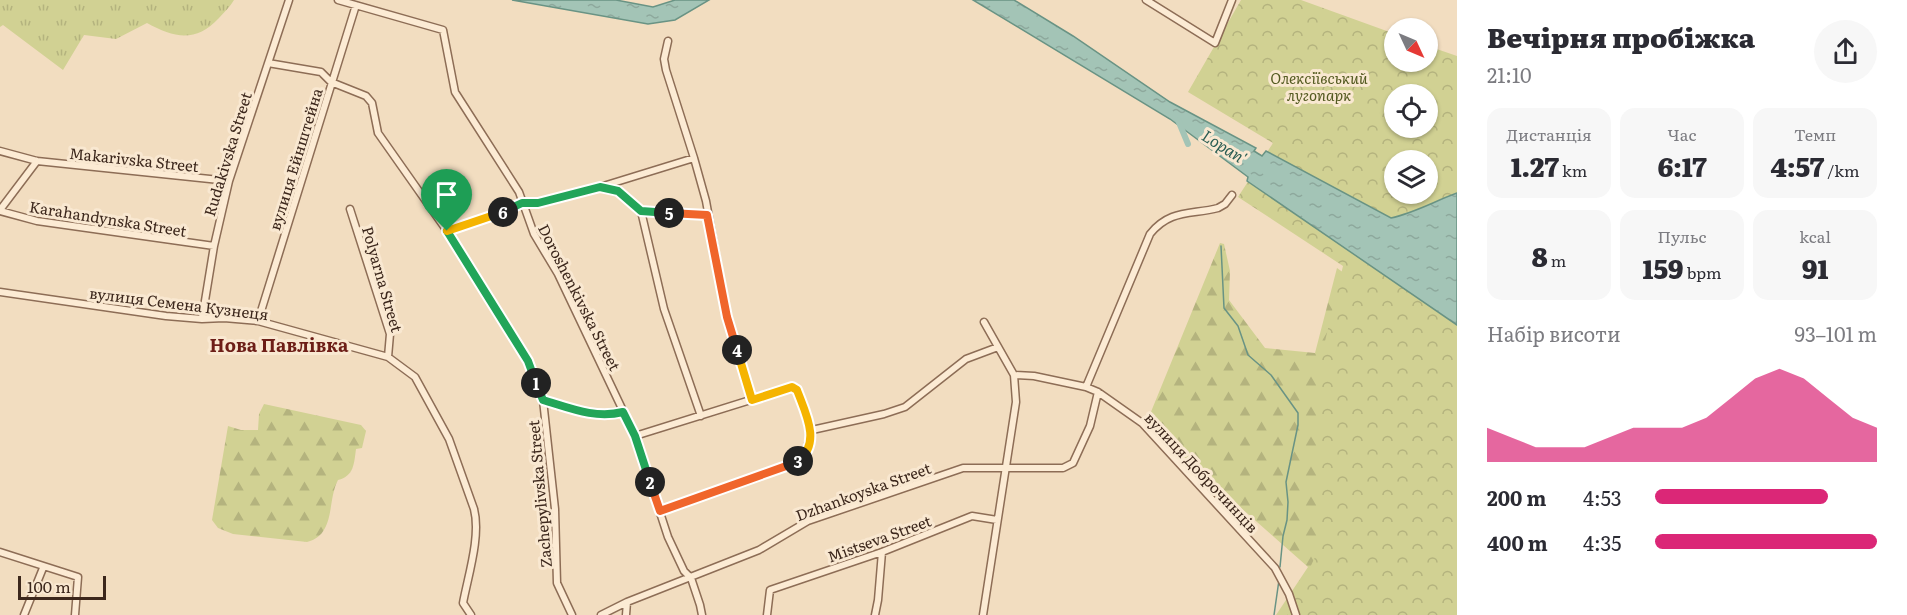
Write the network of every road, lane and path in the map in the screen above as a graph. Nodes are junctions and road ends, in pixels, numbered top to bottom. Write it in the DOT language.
graph roads {
  1 [pos="289,0"];
  2 [pos="338,0"];
  3 [pos="1146,0"];
  4 [pos="1232,0"];
  5 [pos="356,4"];
  6 [pos="668,41"];
  7 [pos="268,63"];
  8 [pos="332,82"];
  9 [pos="0,151"];
  10 [pos="694,158"];
  11 [pos="37,161"];
  12 [pos="230,181"];
  13 [pos="600,187"];
  14 [pos="1232,195"];
  15 [pos="522,203"];
  16 [pos="350,208"];
  17 [pos="0,211"];
  18 [pos="641,211"];
  19 [pos="707,215"];
  20 [pos="447,231"];
  21 [pos="214,246"];
  22 [pos="0,292"];
  23 [pos="202,319"];
  24 [pos="258,321"];
  25 [pos="984,322"];
  26 [pos="998,347"];
  27 [pos="388,357"];
  28 [pos="1014,375"];
  29 [pos="1086,387"];
  30 [pos="1098,392"];
  31 [pos="543,400"];
  32 [pos="752,400"];
  33 [pos="623,412"];
  34 [pos="701,416"];
  35 [pos="812,430"];
  36 [pos="635,436"];
  37 [pos="1005,467"];
  38 [pos="660,511"];
  39 [pos="997,520"];
  40 [pos="0,552"];
  41 [pos="882,552"];
  42 [pos="43,568"];
  43 [pos="690,578"];
  44 [pos="627,602"];
  45 [pos="24,615"];
  46 [pos="75,615"];
  47 [pos="471,615"];
  48 [pos="572,615"];
  49 [pos="601,615"];
  50 [pos="626,615"];
  51 [pos="702,615"];
  52 [pos="767,615"];
  53 [pos="875,615"];
  54 [pos="983,615"];
  55 [pos="1296,615"];
  1 -- 7 [label="street, Rudakivska Street"];
  2 -- 5 [label="street, Doroshenkivska Street"];
  3 -- 4 [label="street"];
  5 -- 8 [label="street, вулиця Ейнштейна"];
  5 -- 15 [label="street, Doroshenkivska Street"];
  6 -- 10 [label="street"];
  7 -- 8 [label="street"];
  7 -- 12 [label="street, Rudakivska Street"];
  8 -- 20 [label="street, Zachepylivska Street"];
  8 -- 24 [label="street, вулиця Ейнштейна"];
  9 -- 11 [label="street, Makarivska Street"];
  10 -- 13 [label="street"];
  10 -- 19 [label="street"];
  11 -- 12 [label="street, Makarivska Street"];
  11 -- 17 [label="street"];
  12 -- 21 [label="street, Rudakivska Street"];
  13 -- 15 [label="street"];
  13 -- 18 [label="street"];
  14 -- 29 [label="street"];
  15 -- 20 [label="street"];
  15 -- 33 [label="street, Doroshenkivska Street"];
  16 -- 27 [label="street, Polyarna Street"];
  17 -- 21 [label="street, Karahandynska Street"];
  18 -- 19 [label="street"];
  18 -- 34 [label="street"];
  19 -- 32 [label="street"];
  20 -- 31 [label="street, Zachepylivska Street"];
  21 -- 23 [label="street, Rudakivska Street"];
  22 -- 23 [label="street, вулиця Семена Кузнеця"];
  23 -- 24 [label="street, вулиця Семена Кузнеця"];
  24 -- 27 [label="street, вулиця Семена Кузнеця"];
  25 -- 26 [label="street"];
  26 -- 28 [label="street"];
  26 -- 35 [label="street"];
  27 -- 47 [label="street"];
  28 -- 29 [label="street, вулиця Доброчинців"];
  28 -- 37 [label="street"];
  29 -- 30 [label="street, вулиця Доброчинців"];
  30 -- 37 [label="street, Dzhankoyska Street"];
  30 -- 55 [label="street, вулиця Доброчинців"];
  31 -- 33 [label="street"];
  31 -- 48 [label="street, Zachepylivska Street"];
  32 -- 34 [label="street"];
  32 -- 35 [label="street"];
  33 -- 36 [label="street, Doroshenkivska Street"];
  34 -- 36 [label="street"];
  35 -- 38 [label="street"];
  36 -- 38 [label="street, Doroshenkivska Street"];
  37 -- 39 [label="street"];
  37 -- 43 [label="street, Dzhankoyska Street"];
  38 -- 43 [label="street, Doroshenkivska Street"];
  39 -- 41 [label="street, Mistseva Street"];
  39 -- 54 [label="street"];
  40 -- 42 [label="street"];
  41 -- 52 [label="street, Mistseva Street"];
  41 -- 53 [label="street"];
  42 -- 45 [label="street"];
  42 -- 46 [label="street"];
  43 -- 44 [label="street, Dzhankoyska Street"];
  43 -- 51 [label="street, Doroshenkivska Street"];
  44 -- 49 [label="street, Dzhankoyska Street"];
  44 -- 50 [label="street"];
}
